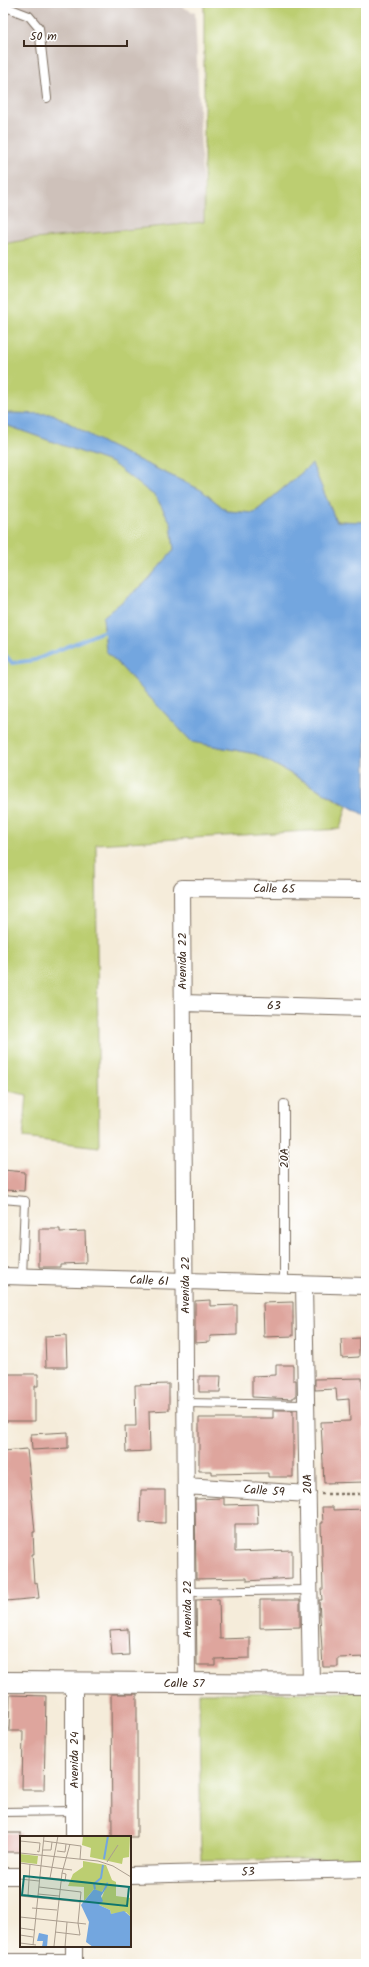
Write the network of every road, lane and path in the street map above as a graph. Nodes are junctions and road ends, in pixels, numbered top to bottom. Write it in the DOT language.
graph roads {
  1 [pos="3,6"];
  2 [pos="47,98"];
  3 [pos="182,888"];
  4 [pos="366,890"];
  5 [pos="183,1003"];
  6 [pos="366,1008"];
  7 [pos="284,1104"];
  8 [pos="3,1199"];
  9 [pos="3,1276"];
  10 [pos="22,1277"];
  11 [pos="185,1282"];
  12 [pos="284,1283"];
  13 [pos="304,1285"];
  14 [pos="366,1286"];
  15 [pos="185,1403"];
  16 [pos="305,1404"];
  17 [pos="186,1486"];
  18 [pos="308,1494"];
  19 [pos="366,1494"];
  20 [pos="309,1590"];
  21 [pos="187,1592"];
  22 [pos="3,1682"];
  23 [pos="74,1682"];
  24 [pos="187,1683"];
  25 [pos="311,1684"];
  26 [pos="366,1684"];
  27 [pos="74,1811"];
  28 [pos="3,1812"];
  29 [pos="74,1836"];
  30 [pos="366,1869"];
  31 [pos="131,1875"];
  32 [pos="3,1876"];
  33 [pos="20,1876"];
  34 [pos="74,1956"];
  35 [pos="3,1958"];
  1 -- 2 [label="lane"];
  3 -- 4 [label="street, Calle 65"];
  3 -- 5 [label="street, Avenida 22"];
  5 -- 6 [label="street, 63"];
  5 -- 11 [label="street, Avenida 22"];
  7 -- 12 [label="lane, 20A"];
  8 -- 10 [label="lane"];
  9 -- 10 [label="street, Calle 61"];
  10 -- 11 [label="street, Calle 61"];
  11 -- 12 [label="street, Calle 61"];
  11 -- 15 [label="street, Avenida 22"];
  12 -- 13 [label="street, Calle 61"];
  13 -- 14 [label="street, Calle 61"];
  13 -- 16 [label="street, 20A"];
  15 -- 16 [label="lane"];
  15 -- 17 [label="street, Avenida 22"];
  16 -- 18 [label="street, 20A"];
  17 -- 18 [label="street, Calle 59"];
  17 -- 21 [label="street, Avenida 22"];
  18 -- 19 [label="path"];
  18 -- 20 [label="street, 20A"];
  20 -- 21 [label="lane"];
  20 -- 25 [label="street, 20A"];
  21 -- 24 [label="street, Avenida 22"];
  22 -- 23 [label="street, Calle 57"];
  23 -- 24 [label="street, Calle 57"];
  23 -- 27 [label="street, Avenida 24"];
  24 -- 25 [label="street, Calle 57"];
  25 -- 26 [label="street, Calle 57"];
  27 -- 28 [label="lane"];
  27 -- 29 [label="street, Avenida 24"];
  30 -- 31 [label="street, 53"];
  32 -- 33 [label="street"];
  34 -- 35 [label="lane"];
}
